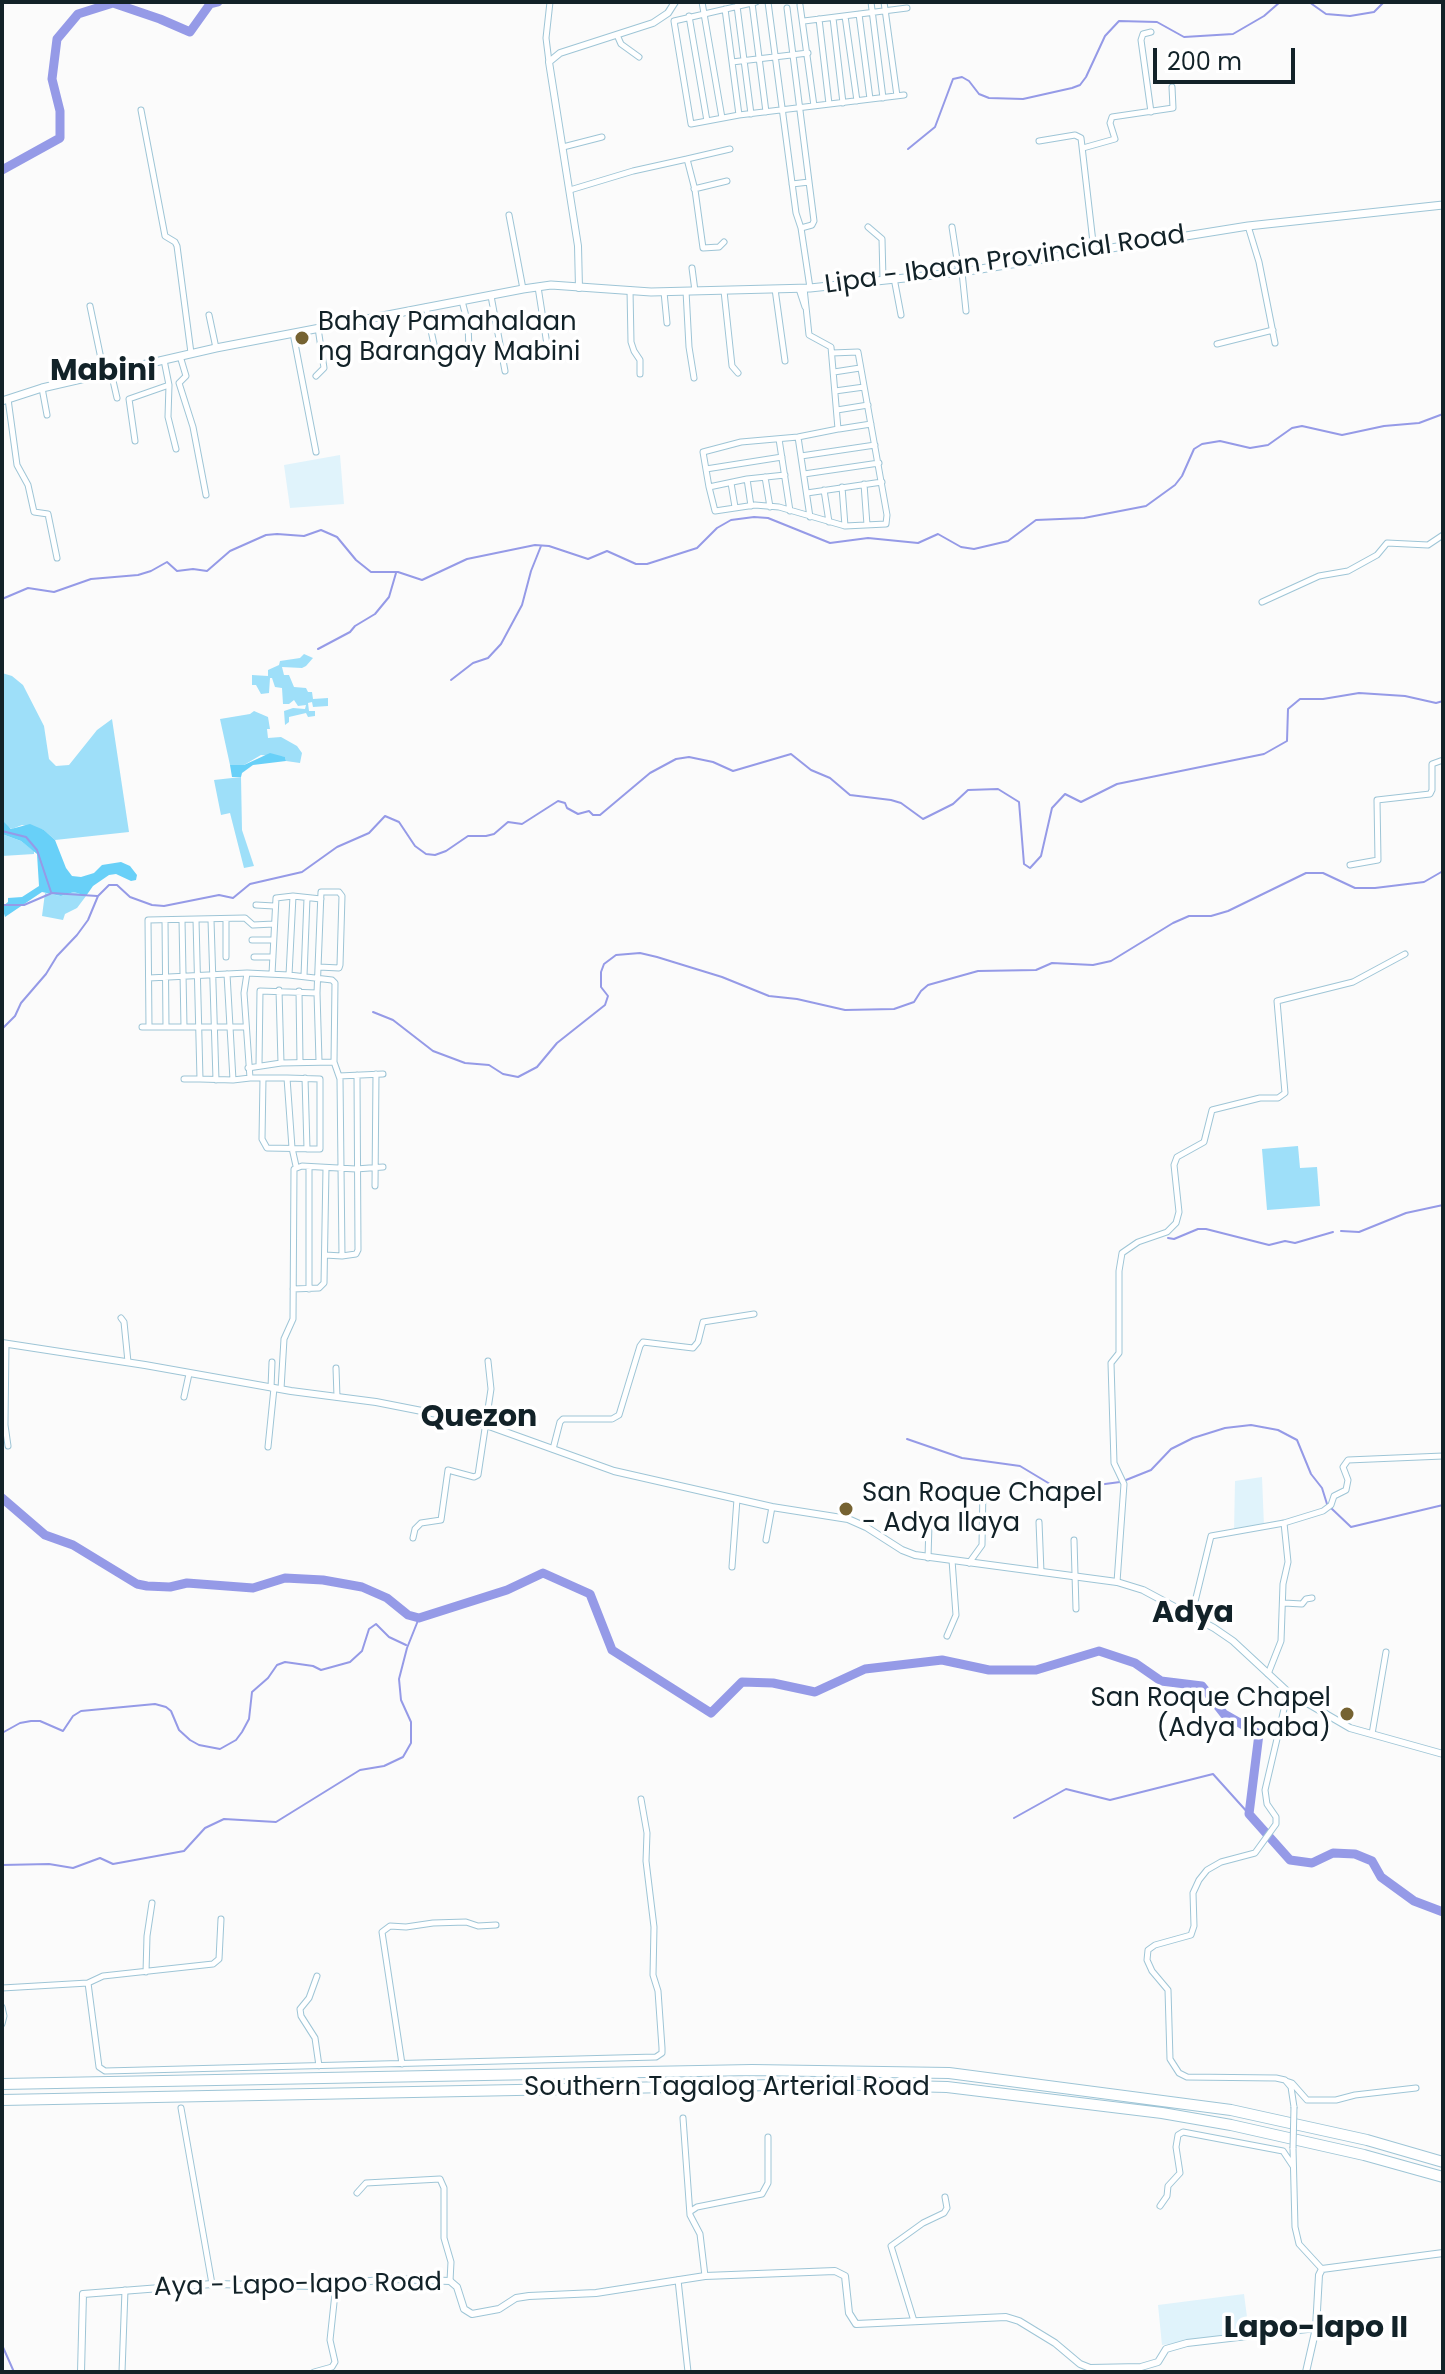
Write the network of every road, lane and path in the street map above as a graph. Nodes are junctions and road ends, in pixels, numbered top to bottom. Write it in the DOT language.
graph roads {
  1 [pos="550,2"];
  2 [pos="675,2"];
  3 [pos="702,2"];
  4 [pos="754,2"];
  5 [pos="768,2"];
  6 [pos="871,2"];
  7 [pos="884,2"];
  8 [pos="800,5"];
  9 [pos="737,6"];
  10 [pos="899,6"];
  11 [pos="787,8"];
  12 [pos="907,8"];
  13 [pos="725,9"];
  14 [pos="886,11"];
  15 [pos="703,13"];
  16 [pos="873,13"];
  17 [pos="859,14"];
  18 [pos="689,16"];
  19 [pos="845,16"];
  20 [pos="833,18"];
  21 [pos="819,19"];
  22 [pos="804,21"];
  23 [pos="1151,32"];
  24 [pos="617,35"];
  25 [pos="808,53"];
  26 [pos="792,55"];
  27 [pos="639,57"];
  28 [pos="775,57"];
  29 [pos="759,59"];
  30 [pos="744,61"];
  31 [pos="549,62"];
  32 [pos="732,62"];
  33 [pos="1172,87"];
  34 [pos="883,98"];
  35 [pos="870,99"];
  36 [pos="857,101"];
  37 [pos="843,103"];
  38 [pos="829,104"];
  39 [pos="814,106"];
  40 [pos="799,108"];
  41 [pos="141,110"];
  42 [pos="782,110"];
  43 [pos="766,112"];
  44 [pos="1151,112"];
  45 [pos="751,114"];
  46 [pos="739,115"];
  47 [pos="722,118"];
  48 [pos="707,121"];
  49 [pos="602,137"];
  50 [pos="1039,141"];
  51 [pos="563,147"];
  52 [pos="1083,148"];
  53 [pos="730,149"];
  54 [pos="687,159"];
  55 [pos="727,181"];
  56 [pos="809,182"];
  57 [pos="792,184"];
  58 [pos="694,189"];
  59 [pos="570,190"];
  60 [pos="1443,205"];
  61 [pos="509,215"];
  62 [pos="1248,226"];
  63 [pos="868,227"];
  64 [pos="952,227"];
  65 [pos="801,228"];
  66 [pos="724,242"];
  67 [pos="1094,251"];
  68 [pos="692,268"];
  69 [pos="960,273"];
  70 [pos="894,278"];
  71 [pos="883,279"];
  72 [pos="538,287"];
  73 [pos="579,288"];
  74 [pos="523,289"];
  75 [pos="775,289"];
  76 [pos="630,290"];
  77 [pos="803,290"];
  78 [pos="664,291"];
  79 [pos="690,291"];
  80 [pos="724,291"];
  81 [pos="491,295"];
  82 [pos="461,300"];
  83 [pos="90,306"];
  84 [pos="426,307"];
  85 [pos="966,311"];
  86 [pos="209,315"];
  87 [pos="901,315"];
  88 [pos="667,323"];
  89 [pos="318,327"];
  90 [pos="1273,330"];
  91 [pos="293,332"];
  92 [pos="1275,343"];
  93 [pos="1217,344"];
  94 [pos="216,348"];
  95 [pos="435,349"];
  96 [pos="469,350"];
  97 [pos="548,351"];
  98 [pos="191,353"];
  99 [pos="832,353"];
  100 [pos="180,356"];
  101 [pos="164,360"];
  102 [pos="785,361"];
  103 [pos="860,368"];
  104 [pos="505,371"];
  105 [pos="108,372"];
  106 [pos="834,372"];
  107 [pos="738,373"];
  108 [pos="640,374"];
  109 [pos="316,376"];
  110 [pos="694,378"];
  111 [pos="169,385"];
  112 [pos="864,387"];
  113 [pos="42,388"];
  114 [pos="835,391"];
  115 [pos="117,398"];
  116 [pos="5,400"];
  117 [pos="868,405"];
  118 [pos="837,410"];
  119 [pos="47,415"];
  120 [pos="871,424"];
  121 [pos="838,429"];
  122 [pos="798,437"];
  123 [pos="779,439"];
  124 [pos="135,441"];
  125 [pos="875,445"];
  126 [pos="176,449"];
  127 [pos="316,452"];
  128 [pos="801,456"];
  129 [pos="782,457"];
  130 [pos="879,463"];
  131 [pos="706,469"];
  132 [pos="804,474"];
  133 [pos="785,475"];
  134 [pos="765,477"];
  135 [pos="747,479"];
  136 [pos="882,482"];
  137 [pos="731,483"];
  138 [pos="864,484"];
  139 [pos="709,487"];
  140 [pos="842,487"];
  141 [pos="824,490"];
  142 [pos="807,493"];
  143 [pos="206,495"];
  144 [pos="751,506"];
  145 [pos="735,507"];
  146 [pos="770,507"];
  147 [pos="790,511"];
  148 [pos="810,517"];
  149 [pos="829,522"];
  150 [pos="867,525"];
  151 [pos="845,526"];
  152 [pos="1443,535"];
  153 [pos="57,558"];
  154 [pos="1262,602"];
  155 [pos="1443,760"];
  156 [pos="1350,865"];
  157 [pos="293,896"];
  158 [pos="307,897"];
  159 [pos="321,899"];
  160 [pos="256,905"];
  161 [pos="274,906"];
  162 [pos="226,919"];
  163 [pos="165,920"];
  164 [pos="182,920"];
  165 [pos="196,920"];
  166 [pos="211,920"];
  167 [pos="274,924"];
  168 [pos="252,940"];
  169 [pos="273,940"];
  170 [pos="1405,954"];
  171 [pos="226,957"];
  172 [pos="254,957"];
  173 [pos="273,957"];
  174 [pos="319,967"];
  175 [pos="247,973"];
  176 [pos="213,974"];
  177 [pos="227,974"];
  178 [pos="272,974"];
  179 [pos="289,975"];
  180 [pos="183,976"];
  181 [pos="197,976"];
  182 [pos="304,976"];
  183 [pos="166,977"];
  184 [pos="149,978"];
  185 [pos="318,978"];
  186 [pos="279,990"];
  187 [pos="299,991"];
  188 [pos="317,993"];
  189 [pos="166,1027"];
  190 [pos="184,1027"];
  191 [pos="201,1027"];
  192 [pos="216,1027"];
  193 [pos="230,1027"];
  194 [pos="246,1027"];
  195 [pos="319,1061"];
  196 [pos="300,1062"];
  197 [pos="334,1062"];
  198 [pos="281,1063"];
  199 [pos="259,1065"];
  200 [pos="248,1068"];
  201 [pos="357,1075"];
  202 [pos="339,1076"];
  203 [pos="250,1078"];
  204 [pos="263,1078"];
  205 [pos="287,1078"];
  206 [pos="305,1078"];
  207 [pos="184,1079"];
  208 [pos="200,1079"];
  209 [pos="216,1080"];
  210 [pos="233,1080"];
  211 [pos="376,1138"];
  212 [pos="383,1138"];
  213 [pos="292,1148"];
  214 [pos="307,1149"];
  215 [pos="375,1153"];
  216 [pos="383,1153"];
  217 [pos="296,1166"];
  218 [pos="309,1167"];
  219 [pos="375,1167"];
  220 [pos="383,1167"];
  221 [pos="326,1168"];
  222 [pos="341,1169"];
  223 [pos="356,1169"];
  224 [pos="375,1186"];
  225 [pos="325,1255"];
  226 [pos="342,1256"];
  227 [pos="293,1289"];
  228 [pos="309,1289"];
  229 [pos="754,1314"];
  230 [pos="121,1318"];
  231 [pos="4,1343"];
  232 [pos="488,1361"];
  233 [pos="128,1362"];
  234 [pos="272,1362"];
  235 [pos="336,1368"];
  236 [pos="189,1374"];
  237 [pos="275,1388"];
  238 [pos="184,1397"];
  239 [pos="337,1398"];
  240 [pos="486,1425"];
  241 [pos="8,1446"];
  242 [pos="268,1447"];
  243 [pos="553,1449"];
  244 [pos="1443,1456"];
  245 [pos="983,1487"];
  246 [pos="737,1499"];
  247 [pos="772,1507"];
  248 [pos="1039,1522"];
  249 [pos="1284,1523"];
  250 [pos="929,1524"];
  251 [pos="413,1538"];
  252 [pos="766,1540"];
  253 [pos="1074,1540"];
  254 [pos="928,1558"];
  255 [pos="952,1560"];
  256 [pos="969,1563"];
  257 [pos="732,1567"];
  258 [pos="1041,1572"];
  259 [pos="1074,1576"];
  260 [pos="1117,1582"];
  261 [pos="1312,1598"];
  262 [pos="1284,1603"];
  263 [pos="1076,1609"];
  264 [pos="1192,1614"];
  265 [pos="947,1636"];
  266 [pos="1386,1652"];
  267 [pos="1268,1675"];
  268 [pos="1288,1692"];
  269 [pos="1372,1735"];
  270 [pos="1443,1754"];
  271 [pos="641,1799"];
  272 [pos="152,1903"];
  273 [pos="221,1919"];
  274 [pos="496,1925"];
  275 [pos="146,1972"];
  276 [pos="317,1976"];
  277 [pos="88,1983"];
  278 [pos="2,1988"];
  279 [pos="2,2007"];
  280 [pos="2,2024"];
  281 [pos="402,2064"];
  282 [pos="319,2066"];
  283 [pos="1285,2080"];
  284 [pos="2,2084"];
  285 [pos="1416,2088"];
  286 [pos="2,2100"];
  287 [pos="181,2108"];
  288 [pos="683,2118"];
  289 [pos="768,2137"];
  290 [pos="1443,2162"];
  291 [pos="1293,2166"];
  292 [pos="1443,2177"];
  293 [pos="357,2193"];
  294 [pos="945,2197"];
  295 [pos="1160,2206"];
  296 [pos="691,2211"];
  297 [pos="1443,2253"];
  298 [pos="1322,2269"];
  299 [pos="705,2276"];
  300 [pos="678,2280"];
  301 [pos="450,2281"];
  302 [pos="212,2284"];
  303 [pos="336,2284"];
  304 [pos="125,2290"];
  305 [pos="914,2321"];
  306 [pos="1316,2328"];
  307 [pos="81,2372"];
  308 [pos="122,2372"];
  309 [pos="314,2372"];
  310 [pos="688,2372"];
  311 [pos="1306,2372"];
  1 -- 31 [label="street"];
  2 -- 24 [label="street"];
  3 -- 15 [label="street"];
  4 -- 9 [label="street"];
  4 -- 29 [label="street"];
  5 -- 28 [label="street"];
  6 -- 16 [label="street"];
  7 -- 14 [label="street"];
  8 -- 22 [label="street"];
  9 -- 13 [label="street"];
  9 -- 30 [label="street"];
  10 -- 12 [label="street"];
  10 -- 14 [label="street"];
  11 -- 26 [label="street"];
  13 -- 15 [label="street"];
  13 -- 32 [label="street"];
  14 -- 16 [label="street"];
  14 -- 34 [label="street"];
  15 -- 18 [label="street"];
  15 -- 47 [label="street"];
  16 -- 17 [label="street"];
  16 -- 34 [label="street"];
  17 -- 19 [label="street"];
  17 -- 35 [label="street"];
  18 -- 48 [label="street"];
  18 -- 48 [label="street"];
  19 -- 20 [label="street"];
  19 -- 36 [label="street"];
  20 -- 21 [label="street"];
  20 -- 37 [label="street"];
  21 -- 22 [label="street"];
  21 -- 38 [label="street"];
  22 -- 25 [label="street"];
  23 -- 44 [label="street"];
  24 -- 27 [label="street"];
  24 -- 31 [label="street"];
  25 -- 26 [label="street"];
  25 -- 39 [label="street"];
  26 -- 28 [label="street"];
  26 -- 40 [label="street"];
  28 -- 29 [label="street"];
  28 -- 42 [label="street"];
  29 -- 30 [label="street"];
  29 -- 43 [label="street"];
  30 -- 32 [label="street"];
  30 -- 45 [label="street"];
  31 -- 51 [label="street"];
  32 -- 46 [label="street"];
  33 -- 44 [label="street"];
  34 -- 35 [label="street"];
  35 -- 36 [label="street"];
  36 -- 37 [label="street"];
  37 -- 38 [label="street"];
  38 -- 39 [label="street"];
  39 -- 40 [label="street"];
  40 -- 42 [label="street"];
  40 -- 56 [label="street"];
  41 -- 98 [label="street"];
  42 -- 43 [label="street"];
  42 -- 57 [label="street"];
  43 -- 45 [label="street"];
  44 -- 52 [label="street"];
  45 -- 46 [label="street"];
  46 -- 47 [label="street"];
  47 -- 48 [label="street"];
  49 -- 51 [label="street"];
  50 -- 52 [label="street"];
  51 -- 59 [label="street"];
  52 -- 67 [label="street"];
  53 -- 54 [label="street"];
  54 -- 58 [label="street"];
  54 -- 59 [label="street"];
  55 -- 58 [label="street"];
  56 -- 57 [label="street"];
  56 -- 65 [label="street"];
  57 -- 65 [label="street"];
  58 -- 66 [label="street"];
  59 -- 73 [label="street"];
  60 -- 62 [label="main road, Lipa - Ibaan Provincial Road"];
  61 -- 74 [label="street"];
  62 -- 67 [label="main road, Lipa - Ibaan Provincial Road"];
  62 -- 90 [label="street"];
  63 -- 71 [label="street"];
  64 -- 69 [label="street"];
  65 -- 77 [label="street"];
  67 -- 69 [label="main road, Lipa - Ibaan Provincial Road"];
  68 -- 79 [label="street"];
  69 -- 70 [label="main road, Lipa - Ibaan Provincial Road"];
  69 -- 85 [label="street"];
  70 -- 71 [label="main road, Lipa - Ibaan Provincial Road"];
  70 -- 87 [label="street"];
  71 -- 77 [label="main road, Lipa - Ibaan Provincial Road"];
  72 -- 73 [label="main road, Lipa - Ibaan Provincial Road"];
  72 -- 74 [label="main road, Lipa - Ibaan Provincial Road"];
  72 -- 97 [label="street"];
  73 -- 76 [label="main road, Lipa - Ibaan Provincial Road"];
  74 -- 81 [label="main road, Lipa - Ibaan Provincial Road"];
  75 -- 77 [label="main road, Lipa - Ibaan Provincial Road"];
  75 -- 80 [label="main road, Lipa - Ibaan Provincial Road"];
  75 -- 102 [label="street"];
  76 -- 78 [label="main road, Lipa - Ibaan Provincial Road"];
  76 -- 108 [label="street"];
  77 -- 99 [label="street"];
  78 -- 79 [label="main road, Lipa - Ibaan Provincial Road"];
  78 -- 88 [label="street"];
  79 -- 80 [label="main road, Lipa - Ibaan Provincial Road"];
  79 -- 110 [label="street"];
  80 -- 107 [label="street"];
  81 -- 82 [label="main road, Lipa - Ibaan Provincial Road"];
  81 -- 104 [label="street"];
  82 -- 84 [label="main road, Lipa - Ibaan Provincial Road"];
  82 -- 96 [label="street"];
  83 -- 105 [label="street"];
  84 -- 89 [label="main road, Lipa - Ibaan Provincial Road"];
  84 -- 95 [label="street"];
  86 -- 94 [label="street"];
  89 -- 91 [label="main road, Lipa - Ibaan Provincial Road"];
  89 -- 109 [label="street"];
  90 -- 92 [label="street"];
  90 -- 93 [label="street"];
  91 -- 94 [label="main road, Lipa - Ibaan Provincial Road"];
  91 -- 127 [label="street"];
  94 -- 98 [label="main road, Lipa - Ibaan Provincial Road"];
  98 -- 100 [label="main road, Lipa - Ibaan Provincial Road"];
  99 -- 103 [label="street"];
  99 -- 106 [label="street"];
  100 -- 101 [label="main road, Lipa - Ibaan Provincial Road"];
  100 -- 143 [label="street"];
  101 -- 105 [label="main road, Lipa - Ibaan Provincial Road"];
  101 -- 111 [label="street"];
  103 -- 106 [label="street"];
  103 -- 112 [label="street"];
  105 -- 113 [label="main road, Lipa - Ibaan Provincial Road"];
  105 -- 115 [label="street"];
  106 -- 114 [label="street"];
  111 -- 124 [label="street"];
  111 -- 126 [label="street"];
  112 -- 114 [label="street"];
  112 -- 117 [label="street"];
  113 -- 116 [label="main road, Lipa - Ibaan Provincial Road"];
  113 -- 119 [label="street"];
  114 -- 118 [label="street"];
  116 -- 153 [label="street"];
  117 -- 118 [label="street"];
  117 -- 120 [label="street"];
  118 -- 121 [label="street"];
  120 -- 121 [label="street"];
  120 -- 125 [label="street"];
  121 -- 122 [label="street"];
  122 -- 123 [label="street"];
  122 -- 128 [label="street"];
  123 -- 129 [label="street"];
  123 -- 131 [label="street"];
  125 -- 128 [label="street"];
  125 -- 130 [label="street"];
  128 -- 132 [label="street"];
  129 -- 131 [label="street"];
  129 -- 133 [label="street"];
  130 -- 132 [label="street"];
  130 -- 136 [label="street"];
  131 -- 139 [label="street"];
  132 -- 142 [label="street"];
  133 -- 134 [label="street"];
  133 -- 147 [label="street"];
  134 -- 135 [label="street"];
  134 -- 146 [label="street"];
  135 -- 137 [label="street"];
  135 -- 144 [label="street"];
  136 -- 138 [label="street"];
  136 -- 150 [label="street"];
  137 -- 139 [label="street"];
  137 -- 145 [label="street"];
  138 -- 140 [label="street"];
  138 -- 150 [label="street"];
  139 -- 145 [label="street"];
  140 -- 141 [label="street"];
  140 -- 151 [label="street"];
  141 -- 142 [label="street"];
  141 -- 149 [label="street"];
  142 -- 148 [label="street"];
  144 -- 145 [label="street"];
  144 -- 146 [label="street"];
  146 -- 147 [label="street"];
  147 -- 148 [label="street"];
  148 -- 149 [label="street"];
  149 -- 151 [label="street"];
  150 -- 151 [label="street"];
  152 -- 154 [label="street"];
  155 -- 156 [label="street"];
  157 -- 158 [label="street"];
  157 -- 161 [label="street"];
  157 -- 179 [label="street"];
  158 -- 159 [label="street"];
  158 -- 182 [label="street"];
  159 -- 174 [label="street"];
  159 -- 174 [label="street"];
  160 -- 161 [label="street"];
  161 -- 167 [label="street"];
  162 -- 166 [label="street"];
  162 -- 167 [label="street"];
  162 -- 171 [label="street"];
  163 -- 164 [label="street"];
  163 -- 183 [label="street"];
  163 -- 184 [label="street"];
  164 -- 165 [label="street"];
  164 -- 180 [label="street"];
  165 -- 166 [label="street"];
  165 -- 181 [label="street"];
  166 -- 176 [label="street"];
  167 -- 169 [label="street"];
  168 -- 169 [label="street"];
  169 -- 173 [label="street"];
  170 -- 260 [label="street"];
  172 -- 173 [label="street"];
  173 -- 178 [label="street"];
  174 -- 185 [label="street"];
  175 -- 177 [label="street"];
  175 -- 178 [label="street"];
  175 -- 194 [label="street"];
  176 -- 177 [label="street"];
  176 -- 181 [label="street"];
  176 -- 192 [label="street"];
  177 -- 193 [label="street"];
  178 -- 179 [label="street"];
  179 -- 182 [label="street"];
  180 -- 181 [label="street"];
  180 -- 183 [label="street"];
  180 -- 190 [label="street"];
  181 -- 191 [label="street"];
  182 -- 185 [label="street"];
  183 -- 184 [label="street"];
  183 -- 189 [label="street"];
  184 -- 189 [label="street"];
  185 -- 188 [label="street"];
  185 -- 197 [label="street"];
  186 -- 187 [label="street"];
  186 -- 198 [label="street"];
  186 -- 199 [label="street"];
  187 -- 188 [label="street"];
  187 -- 196 [label="street"];
  188 -- 195 [label="street"];
  189 -- 190 [label="street"];
  190 -- 191 [label="street"];
  191 -- 192 [label="street"];
  191 -- 208 [label="street"];
  192 -- 193 [label="street"];
  192 -- 209 [label="street"];
  193 -- 194 [label="street"];
  193 -- 210 [label="street"];
  194 -- 200 [label="street"];
  195 -- 196 [label="street"];
  195 -- 197 [label="street"];
  196 -- 198 [label="street"];
  197 -- 202 [label="street"];
  198 -- 199 [label="street"];
  199 -- 200 [label="street"];
  200 -- 203 [label="street"];
  201 -- 202 [label="street"];
  201 -- 211 [label="street"];
  201 -- 223 [label="street"];
  202 -- 222 [label="street"];
  203 -- 204 [label="street"];
  203 -- 210 [label="street"];
  204 -- 205 [label="street"];
  204 -- 213 [label="street"];
  205 -- 206 [label="street"];
  205 -- 213 [label="street"];
  206 -- 214 [label="street"];
  206 -- 214 [label="street"];
  207 -- 208 [label="street"];
  208 -- 209 [label="street"];
  209 -- 210 [label="street"];
  211 -- 212 [label="street"];
  211 -- 215 [label="street"];
  213 -- 214 [label="street"];
  213 -- 217 [label="street"];
  215 -- 216 [label="street"];
  215 -- 219 [label="street"];
  217 -- 218 [label="street"];
  217 -- 227 [label="street"];
  218 -- 221 [label="street"];
  218 -- 228 [label="street"];
  219 -- 220 [label="street"];
  219 -- 223 [label="street"];
  219 -- 224 [label="street"];
  221 -- 222 [label="street"];
  221 -- 225 [label="street"];
  222 -- 223 [label="street"];
  222 -- 226 [label="street"];
  223 -- 226 [label="street"];
  225 -- 226 [label="street"];
  225 -- 228 [label="street"];
  227 -- 228 [label="street"];
  227 -- 237 [label="street"];
  229 -- 243 [label="street"];
  230 -- 233 [label="street"];
  231 -- 233 [label="street"];
  231 -- 241 [label="street"];
  232 -- 240 [label="street"];
  233 -- 236 [label="street"];
  234 -- 237 [label="street"];
  235 -- 239 [label="street"];
  236 -- 237 [label="street"];
  236 -- 238 [label="street"];
  237 -- 239 [label="street"];
  237 -- 242 [label="street"];
  239 -- 240 [label="street"];
  240 -- 243 [label="street"];
  240 -- 251 [label="street"];
  243 -- 246 [label="street"];
  244 -- 249 [label="street"];
  245 -- 256 [label="street"];
  246 -- 247 [label="street"];
  246 -- 257 [label="street"];
  247 -- 252 [label="street"];
  247 -- 254 [label="street"];
  248 -- 258 [label="street"];
  249 -- 262 [label="street"];
  249 -- 264 [label="street"];
  250 -- 254 [label="street"];
  253 -- 259 [label="street"];
  254 -- 255 [label="street"];
  255 -- 256 [label="street"];
  255 -- 265 [label="street"];
  256 -- 258 [label="street"];
  258 -- 259 [label="street"];
  259 -- 260 [label="street"];
  259 -- 263 [label="street"];
  260 -- 264 [label="street"];
  261 -- 262 [label="street"];
  262 -- 267 [label="street"];
  264 -- 267 [label="street"];
  266 -- 269 [label="street"];
  267 -- 268 [label="street"];
  268 -- 269 [label="street"];
  268 -- 283 [label="street"];
  269 -- 270 [label="street"];
  271 -- 281 [label="street"];
  272 -- 275 [label="street"];
  273 -- 275 [label="street"];
  274 -- 281 [label="street"];
  275 -- 277 [label="street"];
  276 -- 282 [label="street"];
  277 -- 278 [label="street"];
  277 -- 282 [label="street"];
  279 -- 280 [label="street"];
  281 -- 282 [label="street"];
  283 -- 285 [label="street"];
  283 -- 291 [label="street, bridge"];
  284 -- 290 [label="highway, Southern Tagalog Arterial Road"];
  286 -- 292 [label="highway, Southern Tagalog Arterial Road"];
  287 -- 302 [label="street"];
  288 -- 296 [label="street"];
  289 -- 296 [label="street"];
  291 -- 295 [label="street"];
  291 -- 298 [label="street"];
  293 -- 301 [label="street"];
  294 -- 305 [label="street"];
  296 -- 299 [label="street"];
  297 -- 298 [label="street"];
  298 -- 306 [label="street"];
  299 -- 300 [label="street, Aya - Lapo-lapo Road"];
  299 -- 305 [label="street, Aya - Lapo-lapo Road"];
  300 -- 301 [label="street, Aya - Lapo-lapo Road"];
  300 -- 310 [label="street"];
  301 -- 303 [label="street, Aya - Lapo-lapo Road"];
  302 -- 303 [label="street, Aya - Lapo-lapo Road"];
  302 -- 304 [label="street, Aya - Lapo-lapo Road"];
  303 -- 309 [label="street"];
  304 -- 307 [label="street, Aya - Lapo-lapo Road"];
  304 -- 308 [label="street"];
  305 -- 306 [label="street, Aya - Lapo-lapo Road"];
  306 -- 311 [label="street"];
}
